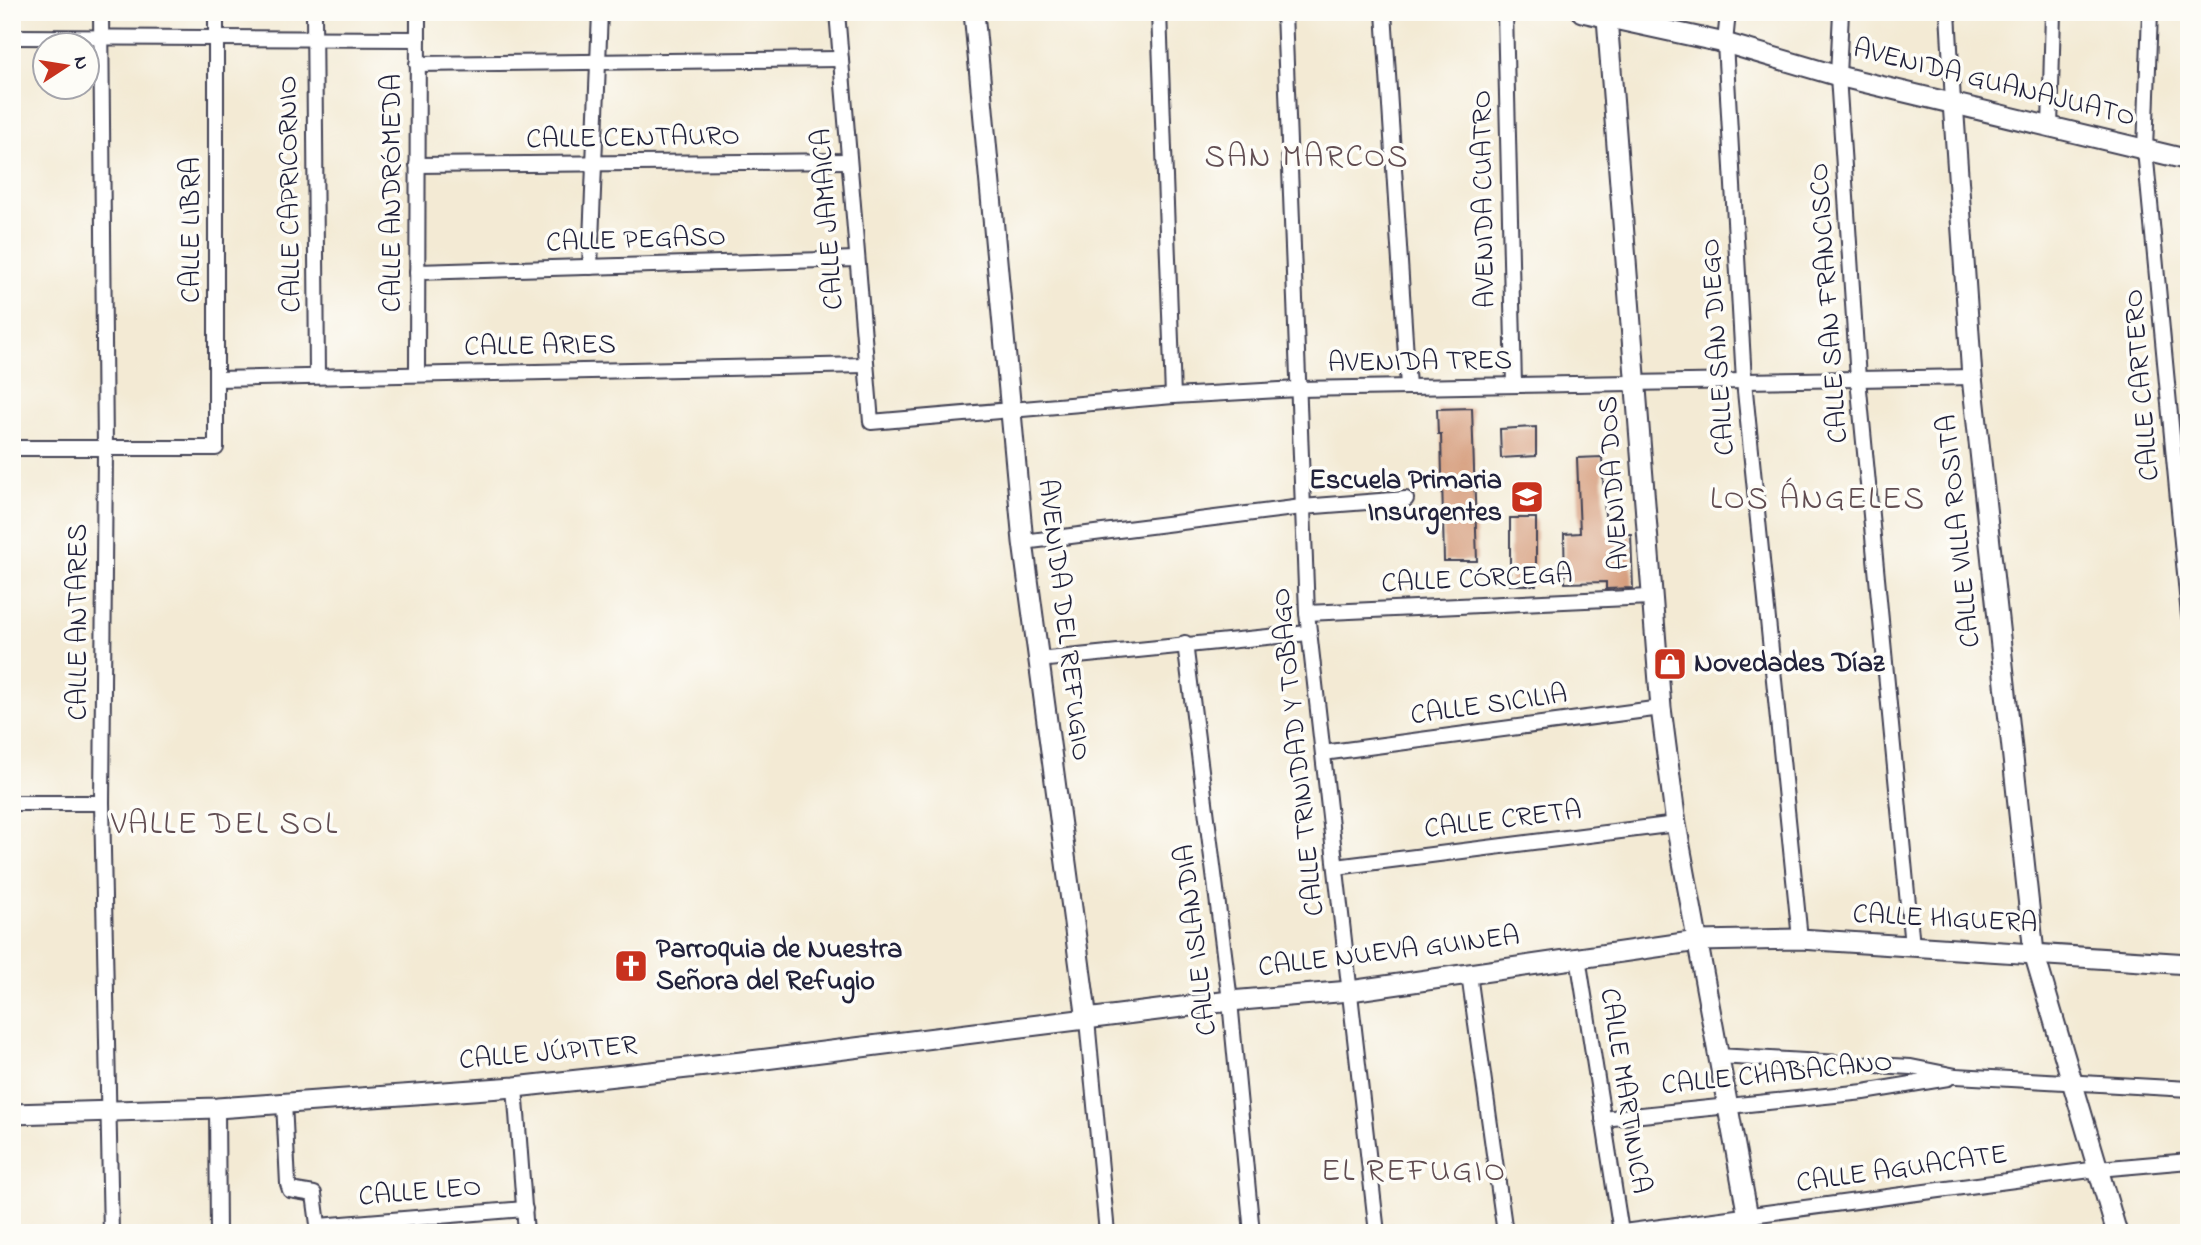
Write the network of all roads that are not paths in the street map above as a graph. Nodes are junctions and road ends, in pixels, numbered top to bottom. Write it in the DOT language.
graph roads {
  1 [pos="101,12"];
  2 [pos="216,12"];
  3 [pos="314,12"];
  4 [pos="418,12"];
  5 [pos="600,12"];
  6 [pos="837,12"];
  7 [pos="974,12"];
  8 [pos="1159,12"];
  9 [pos="1284,12"];
  10 [pos="1384,12"];
  11 [pos="1505,12"];
  12 [pos="1582,12"];
  13 [pos="1728,12"];
  14 [pos="1841,12"];
  15 [pos="1948,12"];
  16 [pos="2053,12"];
  17 [pos="2150,12"];
  18 [pos="1607,18"];
  19 [pos="1632,18"];
  20 [pos="101,32"];
  21 [pos="12,37"];
  22 [pos="32,37"];
  23 [pos="216,38"];
  24 [pos="102,39"];
  25 [pos="313,39"];
  26 [pos="418,39"];
  27 [pos="1725,43"];
  28 [pos="841,59"];
  29 [pos="599,62"];
  30 [pos="417,64"];
  31 [pos="1838,76"];
  32 [pos="101,102"];
  33 [pos="1953,102"];
  34 [pos="2050,128"];
  35 [pos="2145,150"];
  36 [pos="2189,160"];
  37 [pos="849,161"];
  38 [pos="594,164"];
  39 [pos="417,166"];
  40 [pos="856,259"];
  41 [pos="590,267"];
  42 [pos="417,272"];
  43 [pos="865,365"];
  44 [pos="416,374"];
  45 [pos="317,375"];
  46 [pos="1972,377"];
  47 [pos="216,379"];
  48 [pos="1858,380"];
  49 [pos="1744,381"];
  50 [pos="1514,385"];
  51 [pos="1637,385"];
  52 [pos="1408,387"];
  53 [pos="1298,389"];
  54 [pos="1172,396"];
  55 [pos="1011,411"];
  56 [pos="871,422"];
  57 [pos="12,448"];
  58 [pos="104,450"];
  59 [pos="1406,499"];
  60 [pos="1302,507"];
  61 [pos="1023,542"];
  62 [pos="1650,597"];
  63 [pos="1307,613"];
  64 [pos="2189,616"];
  65 [pos="1308,632"];
  66 [pos="1185,643"];
  67 [pos="1038,660"];
  68 [pos="1661,708"];
  69 [pos="1323,753"];
  70 [pos="12,803"];
  71 [pos="102,803"];
  72 [pos="1676,824"];
  73 [pos="1336,867"];
  74 [pos="1800,939"];
  75 [pos="1698,942"];
  76 [pos="1912,946"];
  77 [pos="2034,953"];
  78 [pos="1578,957"];
  79 [pos="2189,964"];
  80 [pos="1469,974"];
  81 [pos="1350,991"];
  82 [pos="1230,1001"];
  83 [pos="1087,1020"];
  84 [pos="1718,1056"];
  85 [pos="1956,1076"];
  86 [pos="2073,1080"];
  87 [pos="515,1087"];
  88 [pos="2189,1089"];
  89 [pos="284,1102"];
  90 [pos="1727,1105"];
  91 [pos="217,1108"];
  92 [pos="109,1111"];
  93 [pos="12,1114"];
  94 [pos="1603,1119"];
  95 [pos="2189,1161"];
  96 [pos="2098,1169"];
  97 [pos="525,1209"];
  98 [pos="1750,1224"];
  99 [pos="319,1229"];
  100 [pos="1621,1232"];
  101 [pos="111,1233"];
  102 [pos="218,1233"];
  103 [pos="526,1233"];
  104 [pos="1107,1233"];
  105 [pos="1252,1233"];
  106 [pos="1377,1233"];
  107 [pos="1505,1233"];
  108 [pos="1616,1233"];
  109 [pos="2117,1233"];
  1 -- 20 [label="street, CALLE ANTARES"];
  2 -- 23 [label="street, CALLE LIBRA"];
  3 -- 25 [label="street, CALLE CAPRICORNIO"];
  4 -- 26 [label="street, CALLE ANDRÓMEDA"];
  5 -- 29 [label="street"];
  6 -- 28 [label="street, CALLE JAMAICA"];
  7 -- 55 [label="street, AVENIDA DEL REFUGIO"];
  8 -- 54 [label="street"];
  9 -- 53 [label="street, CALLE TRINIDAD Y TOBAGO"];
  10 -- 52 [label="street"];
  11 -- 50 [label="street, AVENIDA CUATRO"];
  12 -- 18 [label="street, AVENIDA GUANAJUATO"];
  13 -- 27 [label="street, CALLE SAN DIEGO"];
  14 -- 31 [label="street, CALLE SAN FRANCISCO"];
  15 -- 33 [label="street"];
  16 -- 34 [label="street"];
  17 -- 35 [label="street, CALLE CARTERO"];
  18 -- 19 [label="street, AVENIDA GUANAJUATO"];
  18 -- 51 [label="street, AVENIDA DOS"];
  19 -- 27 [label="street, AVENIDA GUANAJUATO"];
  21 -- 22 [label="street"];
  23 -- 24 [label="street"];
  23 -- 25 [label="street"];
  23 -- 47 [label="street, CALLE LIBRA"];
  25 -- 26 [label="street"];
  25 -- 45 [label="street, CALLE CAPRICORNIO"];
  26 -- 30 [label="street, CALLE ANDRÓMEDA"];
  27 -- 31 [label="street, AVENIDA GUANAJUATO"];
  27 -- 49 [label="street, CALLE SAN DIEGO"];
  28 -- 29 [label="street"];
  28 -- 37 [label="street, CALLE JAMAICA"];
  29 -- 30 [label="street"];
  29 -- 38 [label="street"];
  30 -- 39 [label="street, CALLE ANDRÓMEDA"];
  31 -- 33 [label="street, AVENIDA GUANAJUATO"];
  31 -- 48 [label="street, CALLE SAN FRANCISCO"];
  32 -- 58 [label="street, CALLE ANTARES"];
  33 -- 34 [label="street, AVENIDA GUANAJUATO"];
  33 -- 46 [label="street, CALLE VILLA ROSITA"];
  34 -- 35 [label="street, AVENIDA GUANAJUATO"];
  35 -- 36 [label="street, AVENIDA GUANAJUATO"];
  35 -- 64 [label="street, CALLE CARTERO"];
  37 -- 38 [label="street, CALLE CENTAURO"];
  37 -- 40 [label="street, CALLE JAMAICA"];
  38 -- 39 [label="street, CALLE CENTAURO"];
  38 -- 41 [label="street"];
  39 -- 42 [label="street, CALLE ANDRÓMEDA"];
  40 -- 41 [label="street, CALLE PEGASO"];
  40 -- 43 [label="street, CALLE JAMAICA"];
  41 -- 42 [label="street, CALLE PEGASO"];
  42 -- 44 [label="street, CALLE ANDRÓMEDA"];
  43 -- 44 [label="street, CALLE ARIES"];
  43 -- 56 [label="street, CALLE JAMAICA"];
  44 -- 45 [label="street, CALLE ARIES"];
  45 -- 47 [label="street, CALLE ARIES"];
  46 -- 48 [label="street, AVENIDA TRES"];
  46 -- 77 [label="street, CALLE VILLA ROSITA"];
  47 -- 58 [label="street, CALLE LIBRA"];
  48 -- 49 [label="street, AVENIDA TRES"];
  48 -- 76 [label="street, CALLE SAN FRANCISCO"];
  49 -- 51 [label="street, AVENIDA TRES"];
  49 -- 74 [label="street, CALLE SAN DIEGO"];
  50 -- 51 [label="street, AVENIDA TRES"];
  50 -- 52 [label="street, AVENIDA TRES"];
  51 -- 62 [label="street, AVENIDA DOS"];
  52 -- 53 [label="street, AVENIDA TRES"];
  53 -- 54 [label="street, AVENIDA TRES"];
  53 -- 60 [label="street, CALLE TRINIDAD Y TOBAGO"];
  54 -- 55 [label="street, AVENIDA TRES"];
  55 -- 56 [label="street, AVENIDA TRES"];
  55 -- 61 [label="street, AVENIDA DEL REFUGIO"];
  57 -- 58 [label="street"];
  58 -- 71 [label="street, CALLE ANTARES"];
  59 -- 60 [label="street"];
  60 -- 61 [label="street"];
  60 -- 63 [label="street, CALLE TRINIDAD Y TOBAGO"];
  61 -- 67 [label="street, AVENIDA DEL REFUGIO"];
  62 -- 63 [label="street, CALLE CÓRCEGA"];
  62 -- 68 [label="street, AVENIDA DOS"];
  63 -- 65 [label="street, CALLE TRINIDAD Y TOBAGO"];
  65 -- 66 [label="street"];
  65 -- 69 [label="street, CALLE TRINIDAD Y TOBAGO"];
  66 -- 67 [label="street"];
  66 -- 82 [label="street, CALLE ISLANDIA"];
  67 -- 83 [label="street, AVENIDA DEL REFUGIO"];
  68 -- 69 [label="street, CALLE SICILIA"];
  68 -- 72 [label="street, AVENIDA DOS"];
  69 -- 73 [label="street, CALLE TRINIDAD Y TOBAGO"];
  70 -- 71 [label="street"];
  71 -- 92 [label="street, CALLE ANTARES"];
  72 -- 73 [label="street, CALLE CRETA"];
  72 -- 75 [label="street, AVENIDA DOS"];
  73 -- 81 [label="street, CALLE TRINIDAD Y TOBAGO"];
  74 -- 75 [label="street, CALLE HIGUERA"];
  74 -- 76 [label="street, CALLE HIGUERA"];
  75 -- 78 [label="street, CALLE NUEVA GUINEA"];
  75 -- 84 [label="street, AVENIDA DOS"];
  76 -- 77 [label="street, CALLE HIGUERA"];
  77 -- 79 [label="street, CALLE HIGUERA"];
  77 -- 86 [label="street, CALLE VILLA ROSITA"];
  78 -- 80 [label="street, CALLE NUEVA GUINEA"];
  78 -- 94 [label="street, CALLE MARTINICA"];
  80 -- 81 [label="street, CALLE NUEVA GUINEA"];
  80 -- 107 [label="street"];
  81 -- 82 [label="street, CALLE NUEVA GUINEA"];
  81 -- 106 [label="street, CALLE TRINIDAD Y TOBAGO"];
  82 -- 83 [label="street, CALLE NUEVA GUINEA"];
  82 -- 105 [label="street, CALLE ISLANDIA"];
  83 -- 87 [label="street, CALLE JÚPITER"];
  83 -- 104 [label="street, AVENIDA DEL REFUGIO"];
  84 -- 85 [label="street, CALLE CHABACANO"];
  84 -- 90 [label="street, AVENIDA DOS"];
  85 -- 86 [label="street, CALLE CHABACANO"];
  85 -- 90 [label="street, CALLE CHABACANO"];
  86 -- 88 [label="street, CALLE CHABACANO"];
  86 -- 96 [label="street, CALLE VILLA ROSITA"];
  87 -- 89 [label="street, CALLE JÚPITER"];
  87 -- 97 [label="street"];
  89 -- 91 [label="street, CALLE JÚPITER"];
  89 -- 99 [label="street"];
  90 -- 94 [label="street, CALLE CHABACANO"];
  90 -- 98 [label="street, AVENIDA DOS"];
  91 -- 92 [label="street, CALLE JÚPITER"];
  91 -- 102 [label="street"];
  92 -- 93 [label="street, CALLE JÚPITER"];
  92 -- 101 [label="street, CALLE ANTARES"];
  94 -- 100 [label="street, CALLE MARTINICA"];
  95 -- 96 [label="street, CALLE AGUACATE"];
  96 -- 98 [label="street, CALLE AGUACATE"];
  96 -- 109 [label="street, CALLE VILLA ROSITA"];
  97 -- 99 [label="street, CALLE LEO"];
  97 -- 103 [label="street"];
  98 -- 100 [label="street, CALLE AGUACATE"];
  100 -- 108 [label="street, CALLE AGUACATE"];
}
